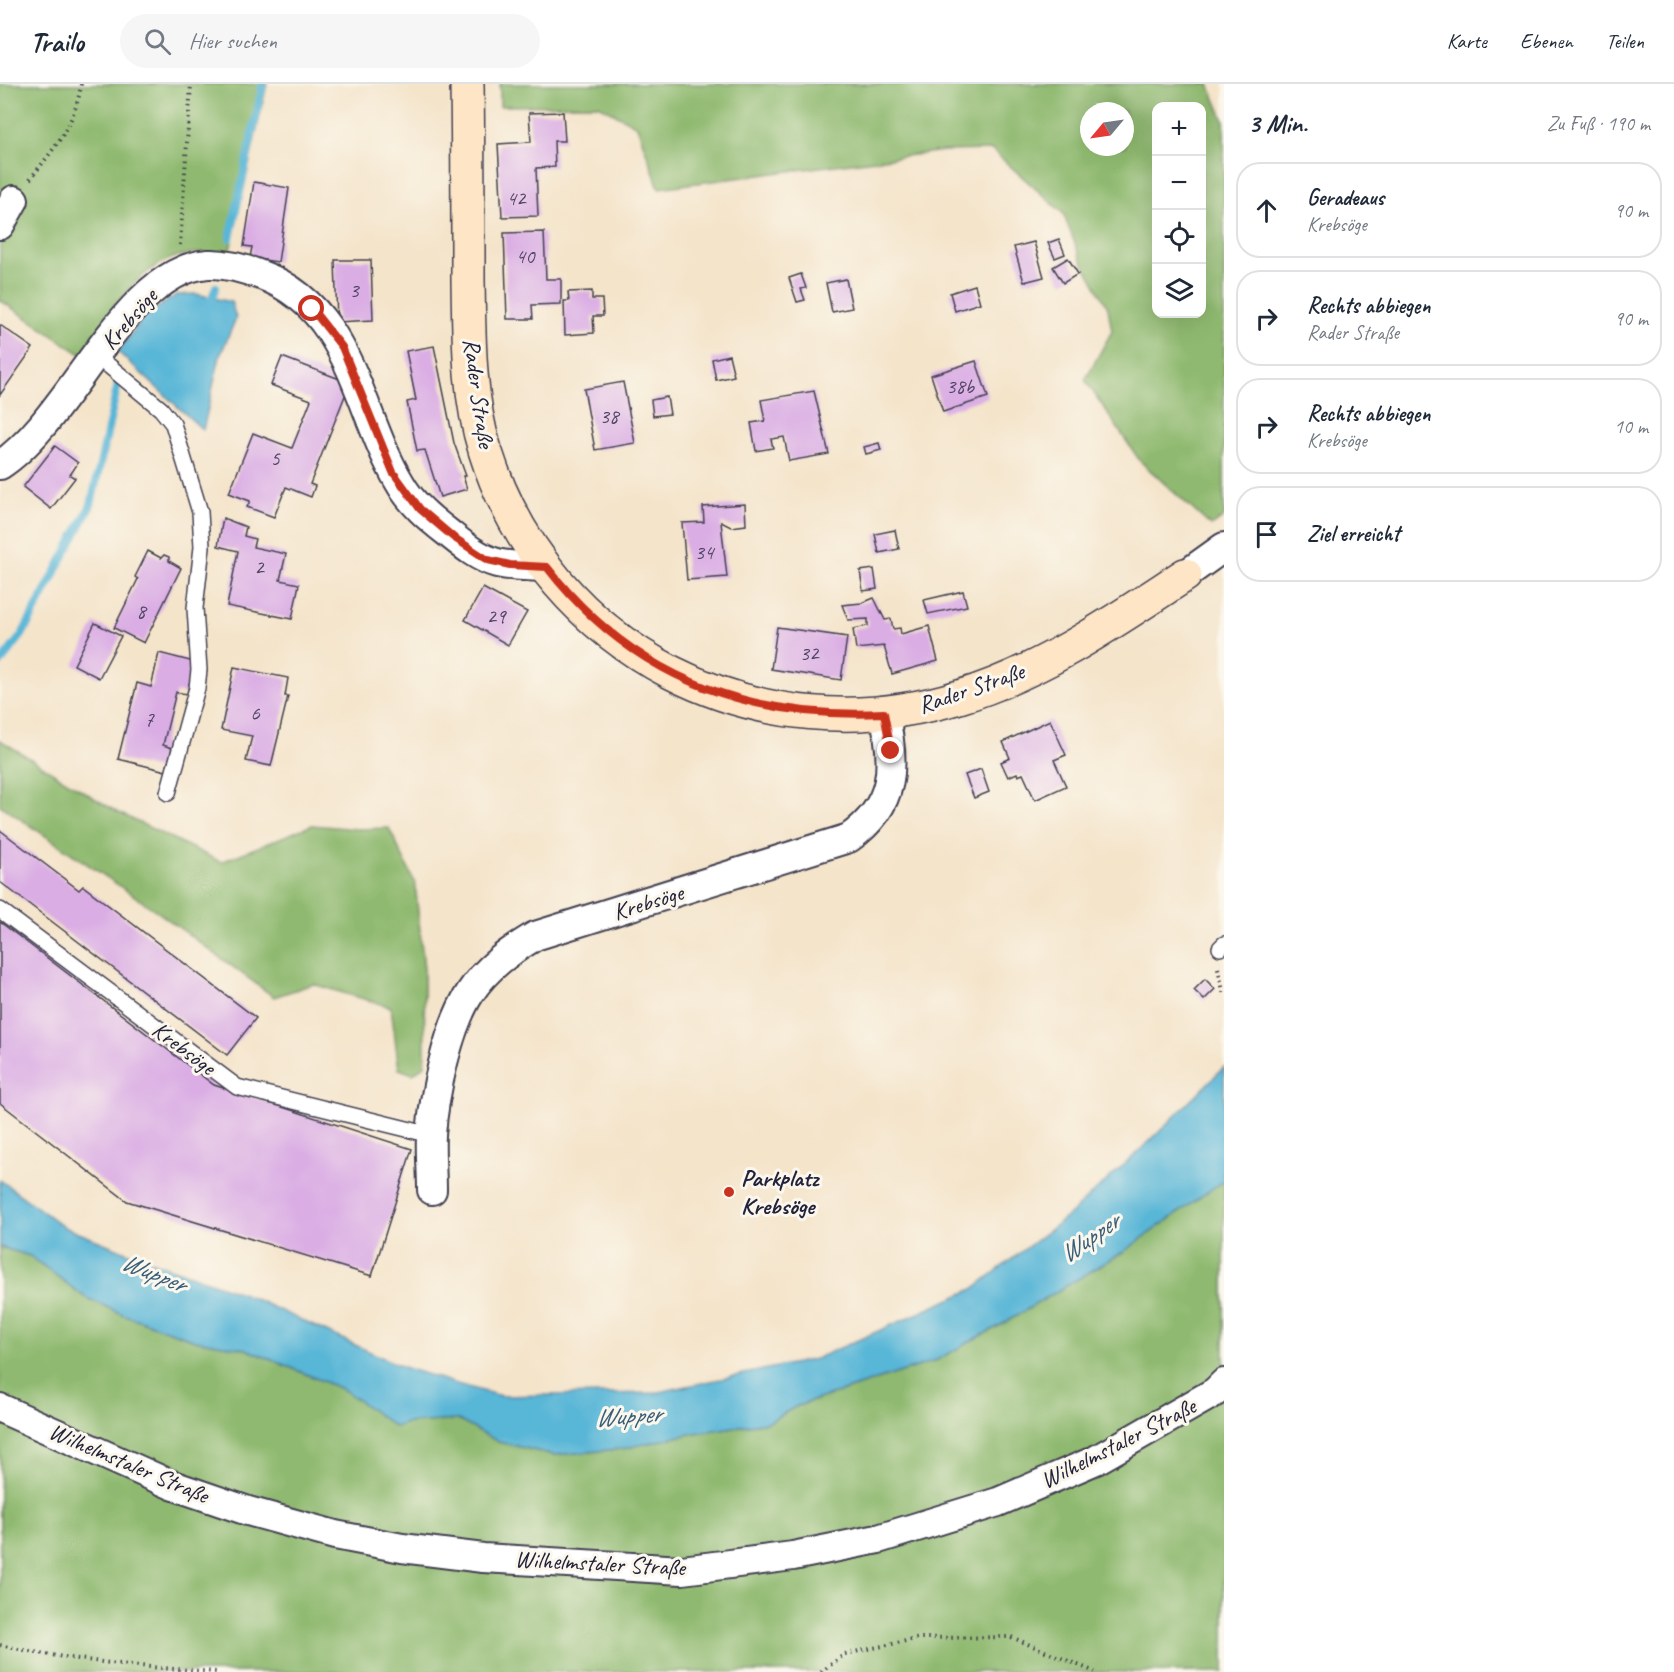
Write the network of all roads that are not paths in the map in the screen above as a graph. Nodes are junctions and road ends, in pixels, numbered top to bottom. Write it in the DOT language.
graph roads {
  1 [pos="467,84"];
  2 [pos="14,200"];
  3 [pos="0,225"];
  4 [pos="97,356"];
  5 [pos="0,465"];
  6 [pos="1224,547"];
  7 [pos="547,567"];
  8 [pos="1185,575"];
  9 [pos="884,713"];
  10 [pos="168,793"];
  11 [pos="0,910"];
  12 [pos="431,1135"];
  13 [pos="432,1190"];
  14 [pos="1224,1383"];
  15 [pos="0,1408"];
  1 -- 7 [label="street, Rader Straße"];
  2 -- 3 [label="street"];
  4 -- 5 [label="street, Krebsöge"];
  4 -- 7 [label="street, Krebsöge"];
  4 -- 10 [label="lane, Krebsöge"];
  6 -- 8 [label="street, Rader Straße"];
  7 -- 9 [label="street, Rader Straße"];
  8 -- 9 [label="street, Rader Straße"];
  9 -- 12 [label="street, Krebsöge"];
  11 -- 12 [label="lane, Krebsöge"];
  12 -- 13 [label="street, Krebsöge"];
  14 -- 15 [label="street, Wilhelmstaler Straße"];
}
